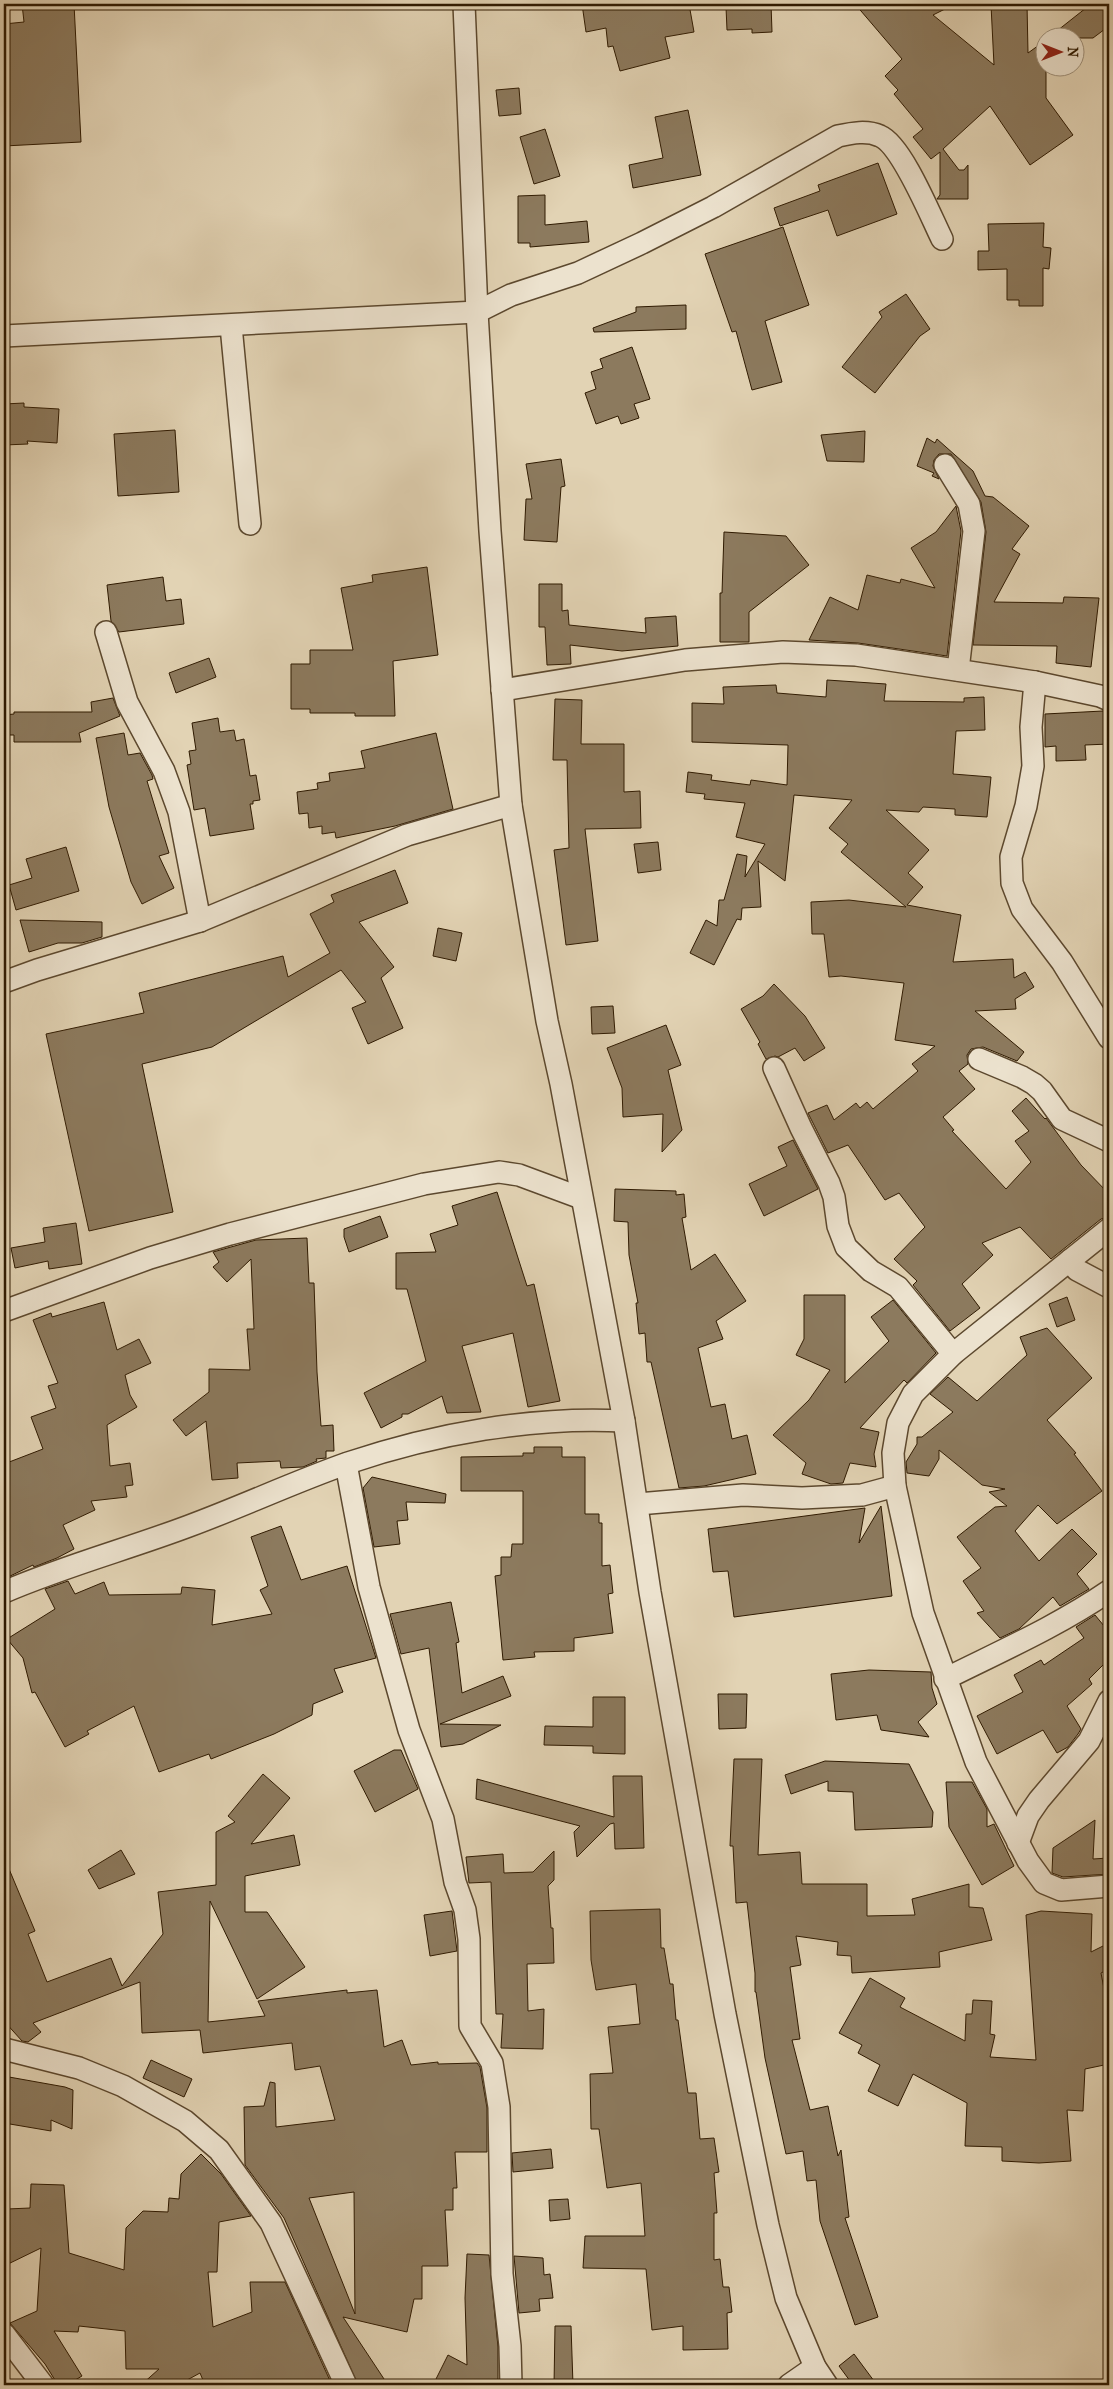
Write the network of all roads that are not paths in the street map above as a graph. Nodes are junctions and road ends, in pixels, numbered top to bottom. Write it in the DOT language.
graph roads {
  1 [pos="464,4"];
  2 [pos="942,239"];
  3 [pos="477,312"];
  4 [pos="231,326"];
  5 [pos="4,336"];
  6 [pos="945,465"];
  7 [pos="250,524"];
  8 [pos="106,632"];
  9 [pos="958,670"];
  10 [pos="1034,682"];
  11 [pos="502,690"];
  12 [pos="1109,700"];
  13 [pos="511,805"];
  14 [pos="200,921"];
  15 [pos="4,982"];
  16 [pos="1109,1038"];
  17 [pos="979,1059"];
  18 [pos="774,1068"];
  19 [pos="1109,1141"];
  20 [pos="581,1198"];
  21 [pos="1109,1229"];
  22 [pos="1070,1260"];
  23 [pos="1109,1288"];
  24 [pos="4,1311"];
  25 [pos="953,1354"];
  26 [pos="624,1421"];
  27 [pos="346,1464"];
  28 [pos="895,1486"];
  29 [pos="638,1504"];
  30 [pos="1109,1591"];
  31 [pos="4,1592"];
  32 [pos="945,1679"];
  33 [pos="1109,1701"];
  34 [pos="1018,1843"];
  35 [pos="1109,1886"];
  36 [pos="4,2049"];
  37 [pos="4,2334"];
  38 [pos="815,2367"];
  39 [pos="43,2385"];
  40 [pos="346,2385"];
  41 [pos="510,2385"];
  42 [pos="789,2385"];
  43 [pos="827,2385"];
  1 -- 3 [label="street"];
  2 -- 3 [label="street"];
  3 -- 4 [label="street"];
  3 -- 11 [label="street"];
  4 -- 5 [label="street"];
  4 -- 7 [label="street"];
  6 -- 9 [label="street"];
  8 -- 14 [label="street"];
  9 -- 10 [label="street"];
  9 -- 11 [label="street"];
  10 -- 12 [label="street"];
  10 -- 16 [label="street"];
  11 -- 13 [label="street"];
  13 -- 14 [label="street"];
  13 -- 20 [label="street"];
  14 -- 15 [label="street"];
  17 -- 19 [label="street"];
  18 -- 25 [label="street"];
  20 -- 24 [label="street"];
  20 -- 26 [label="street"];
  21 -- 22 [label="street"];
  22 -- 23 [label="street"];
  22 -- 25 [label="street"];
  25 -- 28 [label="street"];
  26 -- 27 [label="street"];
  26 -- 29 [label="street"];
  27 -- 31 [label="street"];
  27 -- 41 [label="street"];
  28 -- 29 [label="street"];
  28 -- 32 [label="street"];
  29 -- 38 [label="street"];
  30 -- 32 [label="street"];
  32 -- 34 [label="street"];
  33 -- 34 [label="street"];
  34 -- 35 [label="street"];
  36 -- 40 [label="street"];
  37 -- 39 [label="street"];
  38 -- 42 [label="street"];
  38 -- 43 [label="street"];
}
